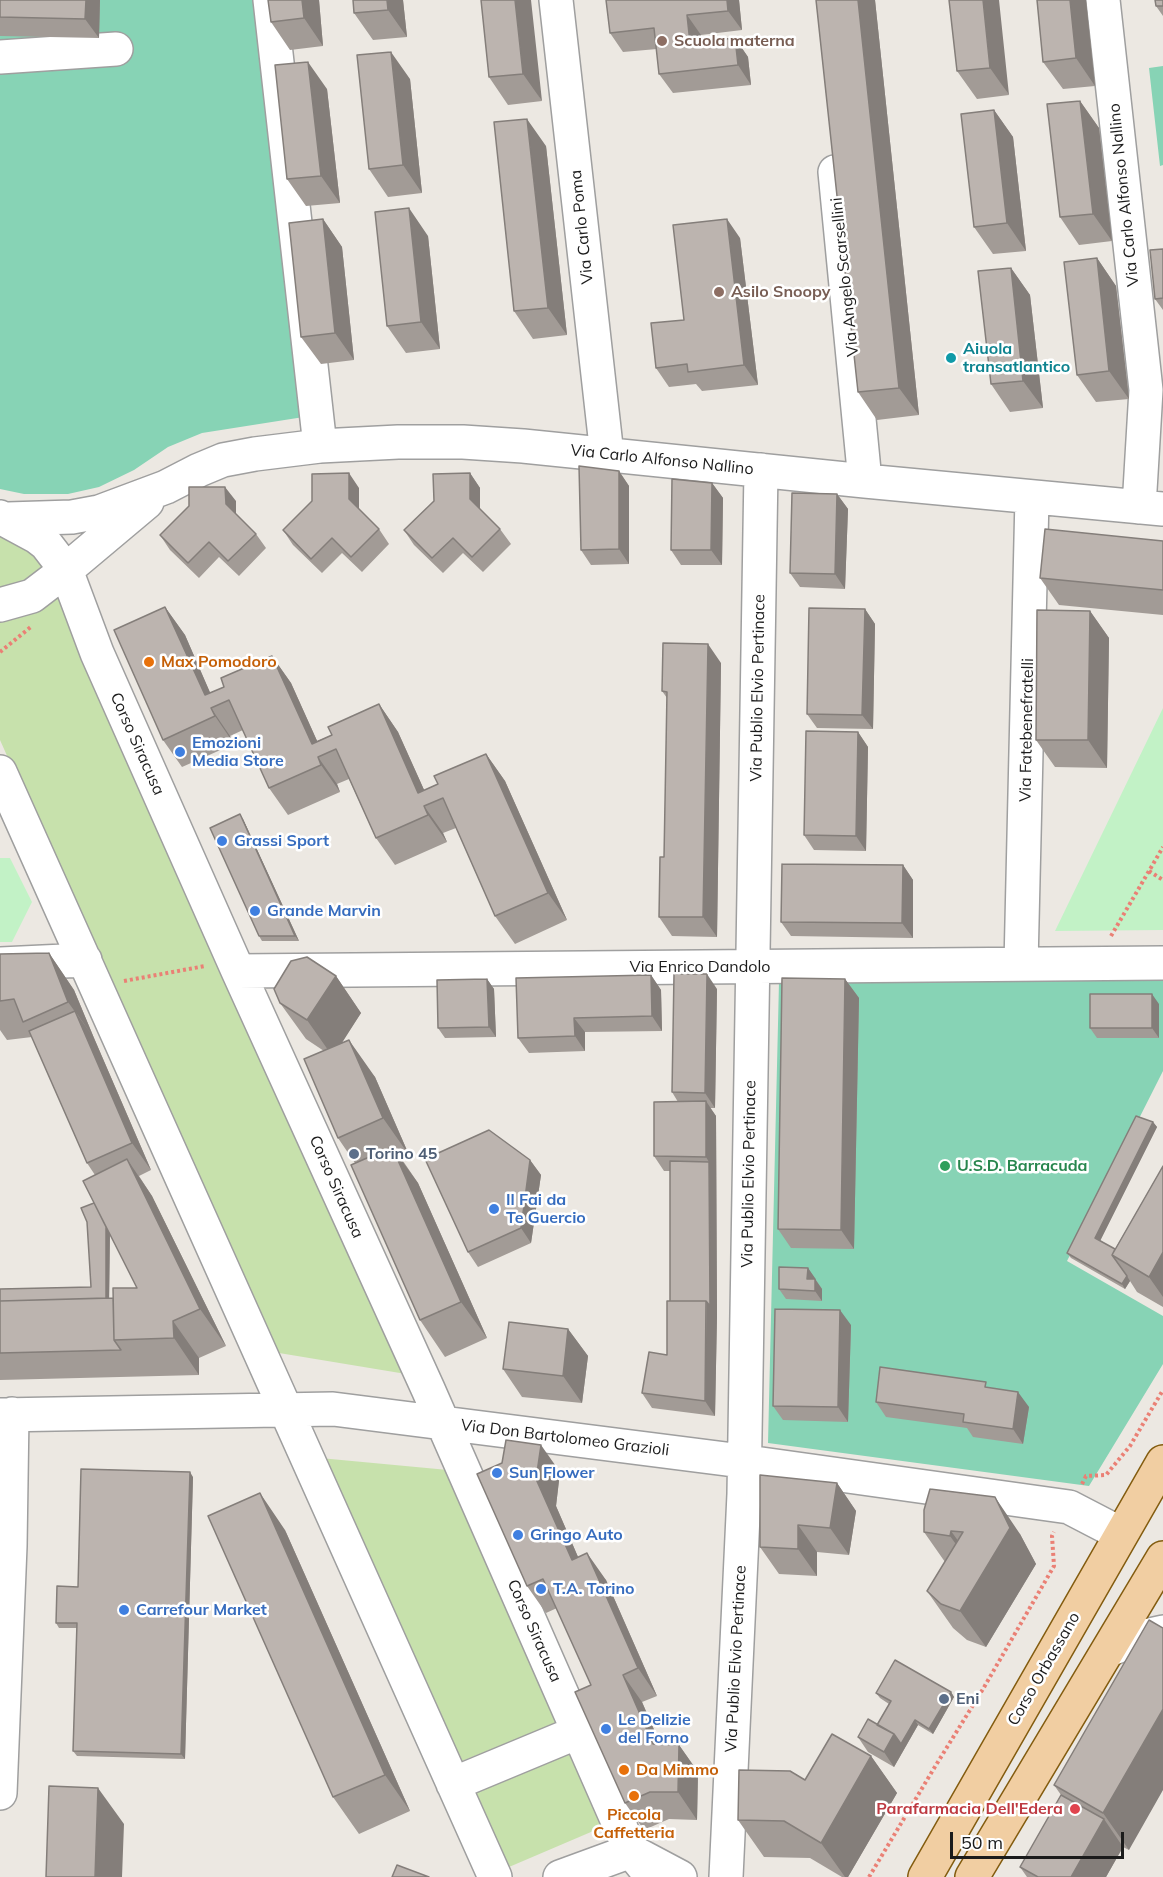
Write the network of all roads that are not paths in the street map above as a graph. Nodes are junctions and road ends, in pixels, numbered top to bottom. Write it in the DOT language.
graph roads {
  1 [pos="270,0"];
  2 [pos="556,0"];
  3 [pos="1103,0"];
  4 [pos="116,49"];
  5 [pos="0,57"];
  6 [pos="832,141"];
  7 [pos="320,446"];
  8 [pos="607,455"];
  9 [pos="761,470"];
  10 [pos="865,482"];
  11 [pos="165,487"];
  12 [pos="1032,497"];
  13 [pos="1151,508"];
  14 [pos="3,518"];
  15 [pos="66,570"];
  16 [pos="0,605"];
  17 [pos="0,772"];
  18 [pos="234,963"];
  19 [pos="1163,963"];
  20 [pos="0,964"];
  21 [pos="1021,964"];
  22 [pos="753,966"];
  23 [pos="91,973"];
  24 [pos="286,1408"];
  25 [pos="6,1414"];
  26 [pos="442,1423"];
  27 [pos="744,1462"];
  28 [pos="1163,1462"];
  29 [pos="1121,1534"];
  30 [pos="5,1545"];
  31 [pos="1163,1558"];
  32 [pos="1163,1632"];
  33 [pos="1109,1650"];
  34 [pos="578,1732"];
  35 [pos="453,1784"];
  36 [pos="0,1793"];
  37 [pos="631,1851"];
  38 [pos="495,1877"];
  39 [pos="560,1877"];
  40 [pos="652,1877"];
  41 [pos="680,1877"];
  42 [pos="726,1877"];
  43 [pos="925,1877"];
  44 [pos="972,1877"];
  1 -- 7 [label="street"];
  2 -- 8 [label="street, Via Carlo Poma"];
  3 -- 13 [label="street, Via Carlo Alfonso Nallino"];
  4 -- 5 [label="street"];
  6 -- 10 [label="street, Via Angelo Scarsellini"];
  7 -- 8 [label="street, Via Carlo Alfonso Nallino"];
  7 -- 11 [label="street, Via Carlo Alfonso Nallino"];
  8 -- 9 [label="street, Via Carlo Alfonso Nallino"];
  9 -- 10 [label="street, Via Carlo Alfonso Nallino"];
  9 -- 22 [label="street, Via Publio Elvio Pertinace"];
  10 -- 12 [label="street, Via Carlo Alfonso Nallino"];
  11 -- 14 [label="street, Via Carlo Alfonso Nallino"];
  11 -- 15 [label="street, Via Carlo Alfonso Nallino"];
  12 -- 13 [label="street, Via Carlo Alfonso Nallino"];
  12 -- 21 [label="street, Via Fatebenefratelli"];
  14 -- 15 [label="street, Corso Siracusa"];
  15 -- 16 [label="street, Via Carlo Alfonso Nallino"];
  15 -- 18 [label="street, Corso Siracusa"];
  17 -- 23 [label="street"];
  18 -- 22 [label="street, Via Enrico Dandolo"];
  18 -- 26 [label="street, Corso Siracusa"];
  19 -- 21 [label="street, Via Enrico Dandolo"];
  20 -- 23 [label="street"];
  21 -- 22 [label="street, Via Enrico Dandolo"];
  22 -- 27 [label="street, Via Publio Elvio Pertinace"];
  23 -- 24 [label="street"];
  24 -- 25 [label="street, Via Don Bartolomeo Grazioli"];
  24 -- 26 [label="street, Via Don Bartolomeo Grazioli"];
  24 -- 35 [label="street"];
  25 -- 30 [label="street"];
  26 -- 27 [label="street, Via Don Bartolomeo Grazioli"];
  26 -- 34 [label="street, Corso Siracusa"];
  27 -- 29 [label="street, Via Don Bartolomeo Grazioli"];
  27 -- 42 [label="street, Via Publio Elvio Pertinace"];
  28 -- 29 [label="main road, Corso Orbassano"];
  29 -- 43 [label="main road, Corso Orbassano"];
  30 -- 36 [label="street"];
  31 -- 33 [label="main road"];
  32 -- 33 [label="street"];
  33 -- 44 [label="main road"];
  34 -- 35 [label="street"];
  34 -- 37 [label="street, Corso Siracusa"];
  35 -- 38 [label="street"];
  37 -- 39 [label="street"];
  37 -- 40 [label="street, Corso Siracusa"];
  37 -- 41 [label="street"];
}
